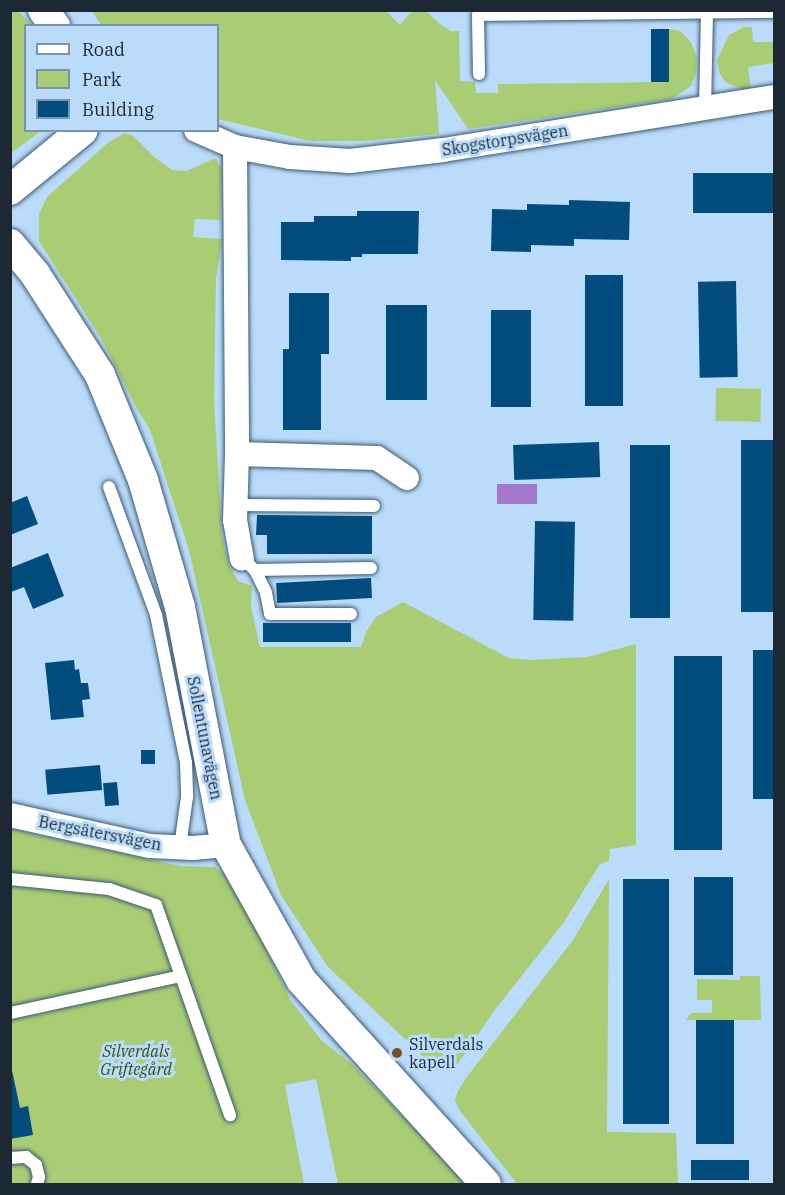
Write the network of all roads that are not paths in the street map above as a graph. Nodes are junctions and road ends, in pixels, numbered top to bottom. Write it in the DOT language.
graph roads {
  1 [pos="43,10"];
  2 [pos="774,12"];
  3 [pos="707,13"];
  4 [pos="54,24"];
  5 [pos="479,74"];
  6 [pos="774,97"];
  7 [pos="705,108"];
  8 [pos="81,132"];
  9 [pos="201,132"];
  10 [pos="235,147"];
  11 [pos="10,190"];
  12 [pos="10,244"];
  13 [pos="237,454"];
  14 [pos="407,478"];
  15 [pos="109,487"];
  16 [pos="236,505"];
  17 [pos="374,506"];
  18 [pos="248,564"];
  19 [pos="370,568"];
  20 [pos="351,614"];
  21 [pos="10,815"];
  22 [pos="226,844"];
  23 [pos="180,847"];
  24 [pos="10,879"];
  25 [pos="181,976"];
  26 [pos="10,1013"];
  27 [pos="230,1115"];
  28 [pos="10,1158"];
  29 [pos="37,1185"];
  30 [pos="486,1185"];
  1 -- 4 [label="street"];
  2 -- 3 [label="lane"];
  3 -- 5 [label="lane"];
  3 -- 7 [label="lane"];
  6 -- 7 [label="street, Skogstorpsvägen"];
  7 -- 10 [label="street, Skogstorpsvägen"];
  8 -- 11 [label="street"];
  9 -- 10 [label="street, Skogstorpsvägen"];
  10 -- 13 [label="street"];
  12 -- 22 [label="street, Sollentunavägen"];
  13 -- 14 [label="street"];
  13 -- 16 [label="street"];
  15 -- 23 [label="lane, Sollentunavägen"];
  16 -- 17 [label="lane"];
  16 -- 18 [label="street"];
  18 -- 19 [label="lane"];
  18 -- 20 [label="lane"];
  21 -- 23 [label="street, Bergsätersvägen"];
  22 -- 23 [label="street, Bergsätersvägen"];
  22 -- 30 [label="street, Sollentunavägen"];
  24 -- 25 [label="lane"];
  25 -- 26 [label="lane"];
  25 -- 27 [label="lane"];
  28 -- 29 [label="lane"];
}
